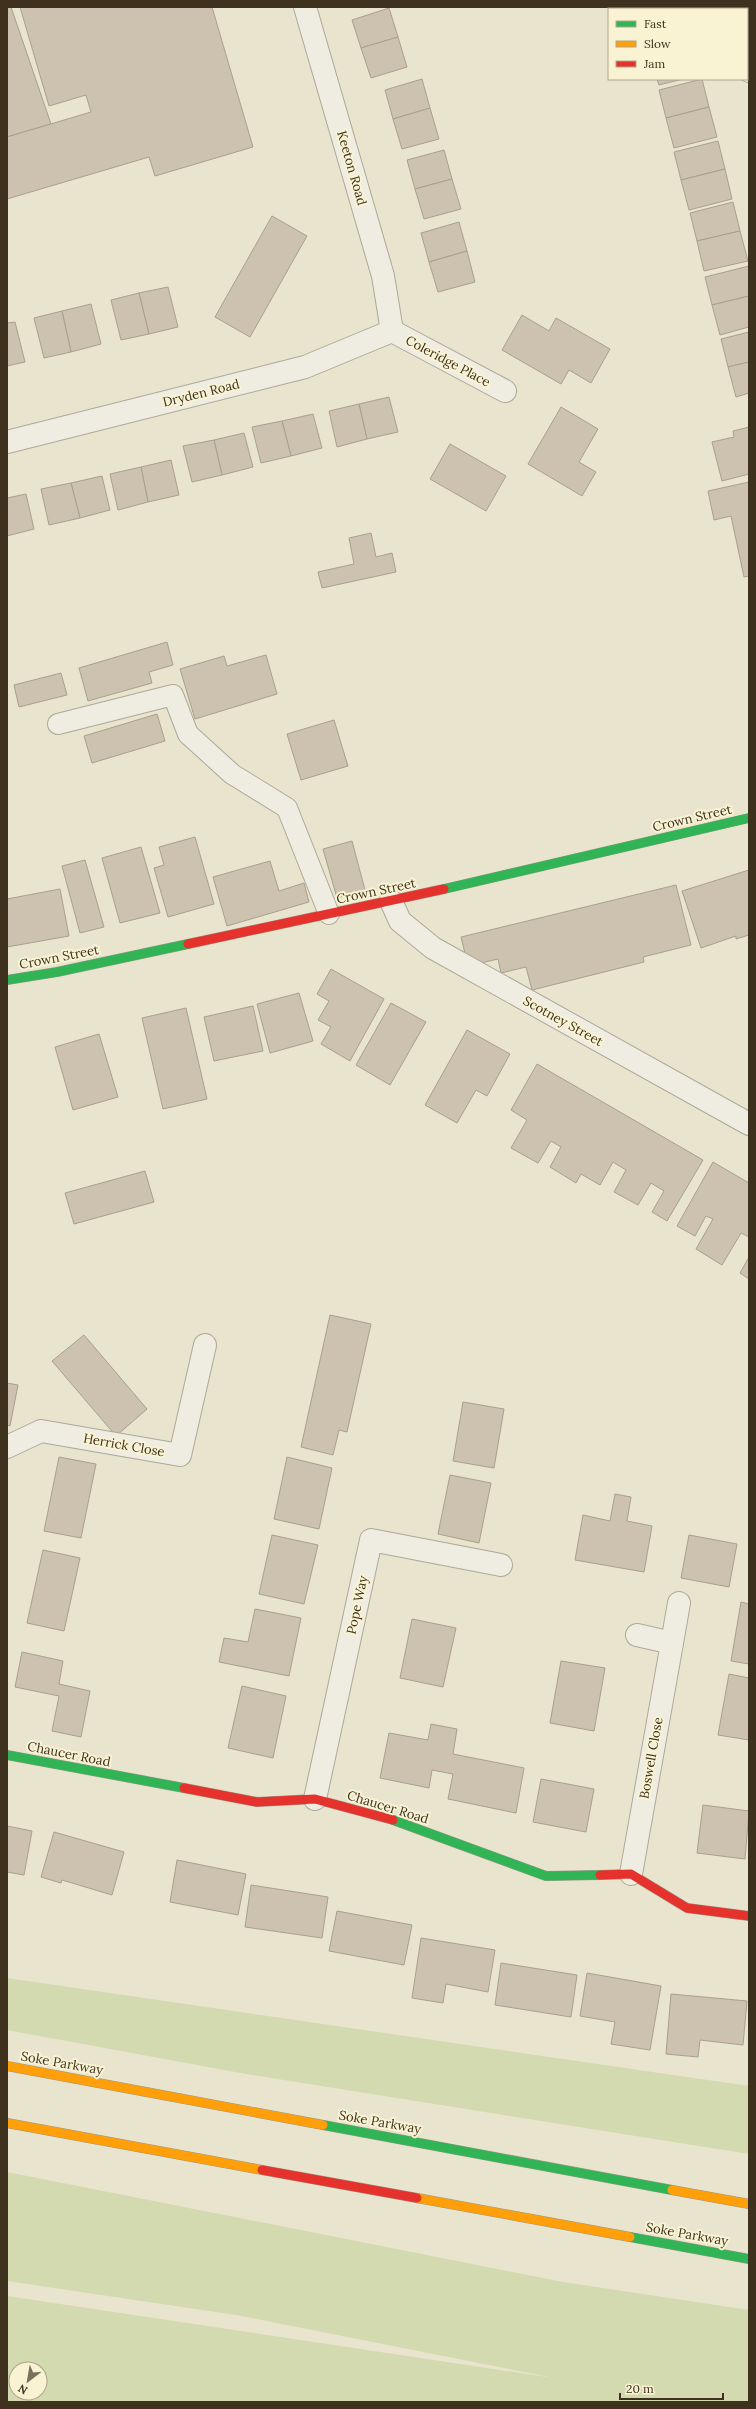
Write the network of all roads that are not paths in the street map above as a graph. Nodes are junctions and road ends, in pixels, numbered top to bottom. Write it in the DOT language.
graph roads {
  1 [pos="305,7"];
  2 [pos="392,332"];
  3 [pos="505,391"];
  4 [pos="7,442"];
  5 [pos="58,724"];
  6 [pos="749,818"];
  7 [pos="391,901"];
  8 [pos="329,914"];
  9 [pos="7,980"];
  10 [pos="749,1124"];
  11 [pos="205,1345"];
  12 [pos="7,1447"];
  13 [pos="501,1566"];
  14 [pos="679,1603"];
  15 [pos="637,1635"];
  16 [pos="672,1643"];
  17 [pos="7,1755"];
  18 [pos="315,1799"];
  19 [pos="631,1874"];
  20 [pos="749,1916"];
  21 [pos="7,2066"];
  22 [pos="7,2123"];
  23 [pos="749,2204"];
  24 [pos="749,2259"];
  1 -- 2 [label="street, Keeton Road"];
  2 -- 3 [label="street, Coleridge Place"];
  2 -- 4 [label="street, Dryden Road"];
  5 -- 8 [label="lane"];
  6 -- 7 [label="main road, Crown Street"];
  7 -- 8 [label="main road, Crown Street"];
  7 -- 10 [label="street, Scotney Street"];
  8 -- 9 [label="main road, Crown Street"];
  11 -- 12 [label="street, Herrick Close"];
  13 -- 18 [label="street, Pope Way"];
  14 -- 16 [label="street, Boswell Close"];
  15 -- 16 [label="street"];
  16 -- 19 [label="street, Boswell Close"];
  17 -- 18 [label="main road, Chaucer Road"];
  18 -- 19 [label="main road, Chaucer Road"];
  19 -- 20 [label="main road"];
  21 -- 23 [label="main road, Soke Parkway"];
  22 -- 24 [label="main road, Soke Parkway"];
}
